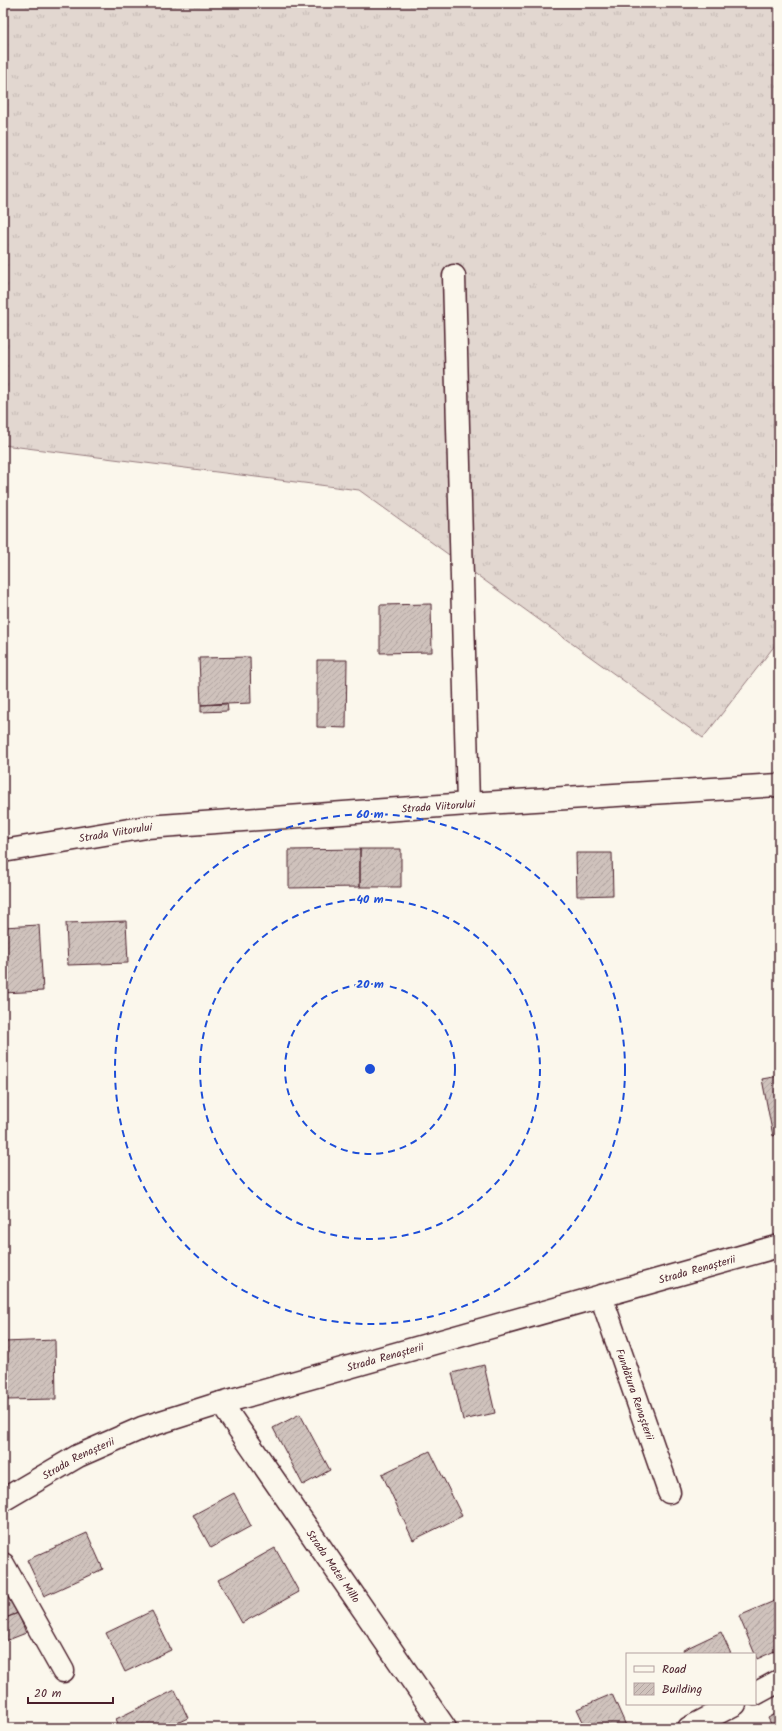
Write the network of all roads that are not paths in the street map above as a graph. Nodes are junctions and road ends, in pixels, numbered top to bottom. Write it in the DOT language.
graph roads {
  1 [pos="454,276"];
  2 [pos="779,785"];
  3 [pos="468,804"];
  4 [pos="3,851"];
  5 [pos="779,1246"];
  6 [pos="601,1296"];
  7 [pos="221,1403"];
  8 [pos="669,1492"];
  9 [pos="3,1500"];
  10 [pos="3,1564"];
  11 [pos="63,1671"];
  12 [pos="779,1681"];
  13 [pos="756,1693"];
  14 [pos="733,1705"];
  15 [pos="445,1728"];
  16 [pos="689,1728"];
  1 -- 3 [label="street"];
  2 -- 3 [label="street, Strada Viitorului"];
  3 -- 4 [label="street, Strada Viitorului"];
  5 -- 6 [label="street, Strada Renașterii"];
  6 -- 7 [label="street, Strada Renașterii"];
  6 -- 8 [label="street, Fundătura Renașterii"];
  7 -- 9 [label="street, Strada Renașterii"];
  7 -- 15 [label="street, Strada Matei Millo"];
  10 -- 11 [label="street"];
  12 -- 13 [label="street"];
  14 -- 16 [label="street"];
}
